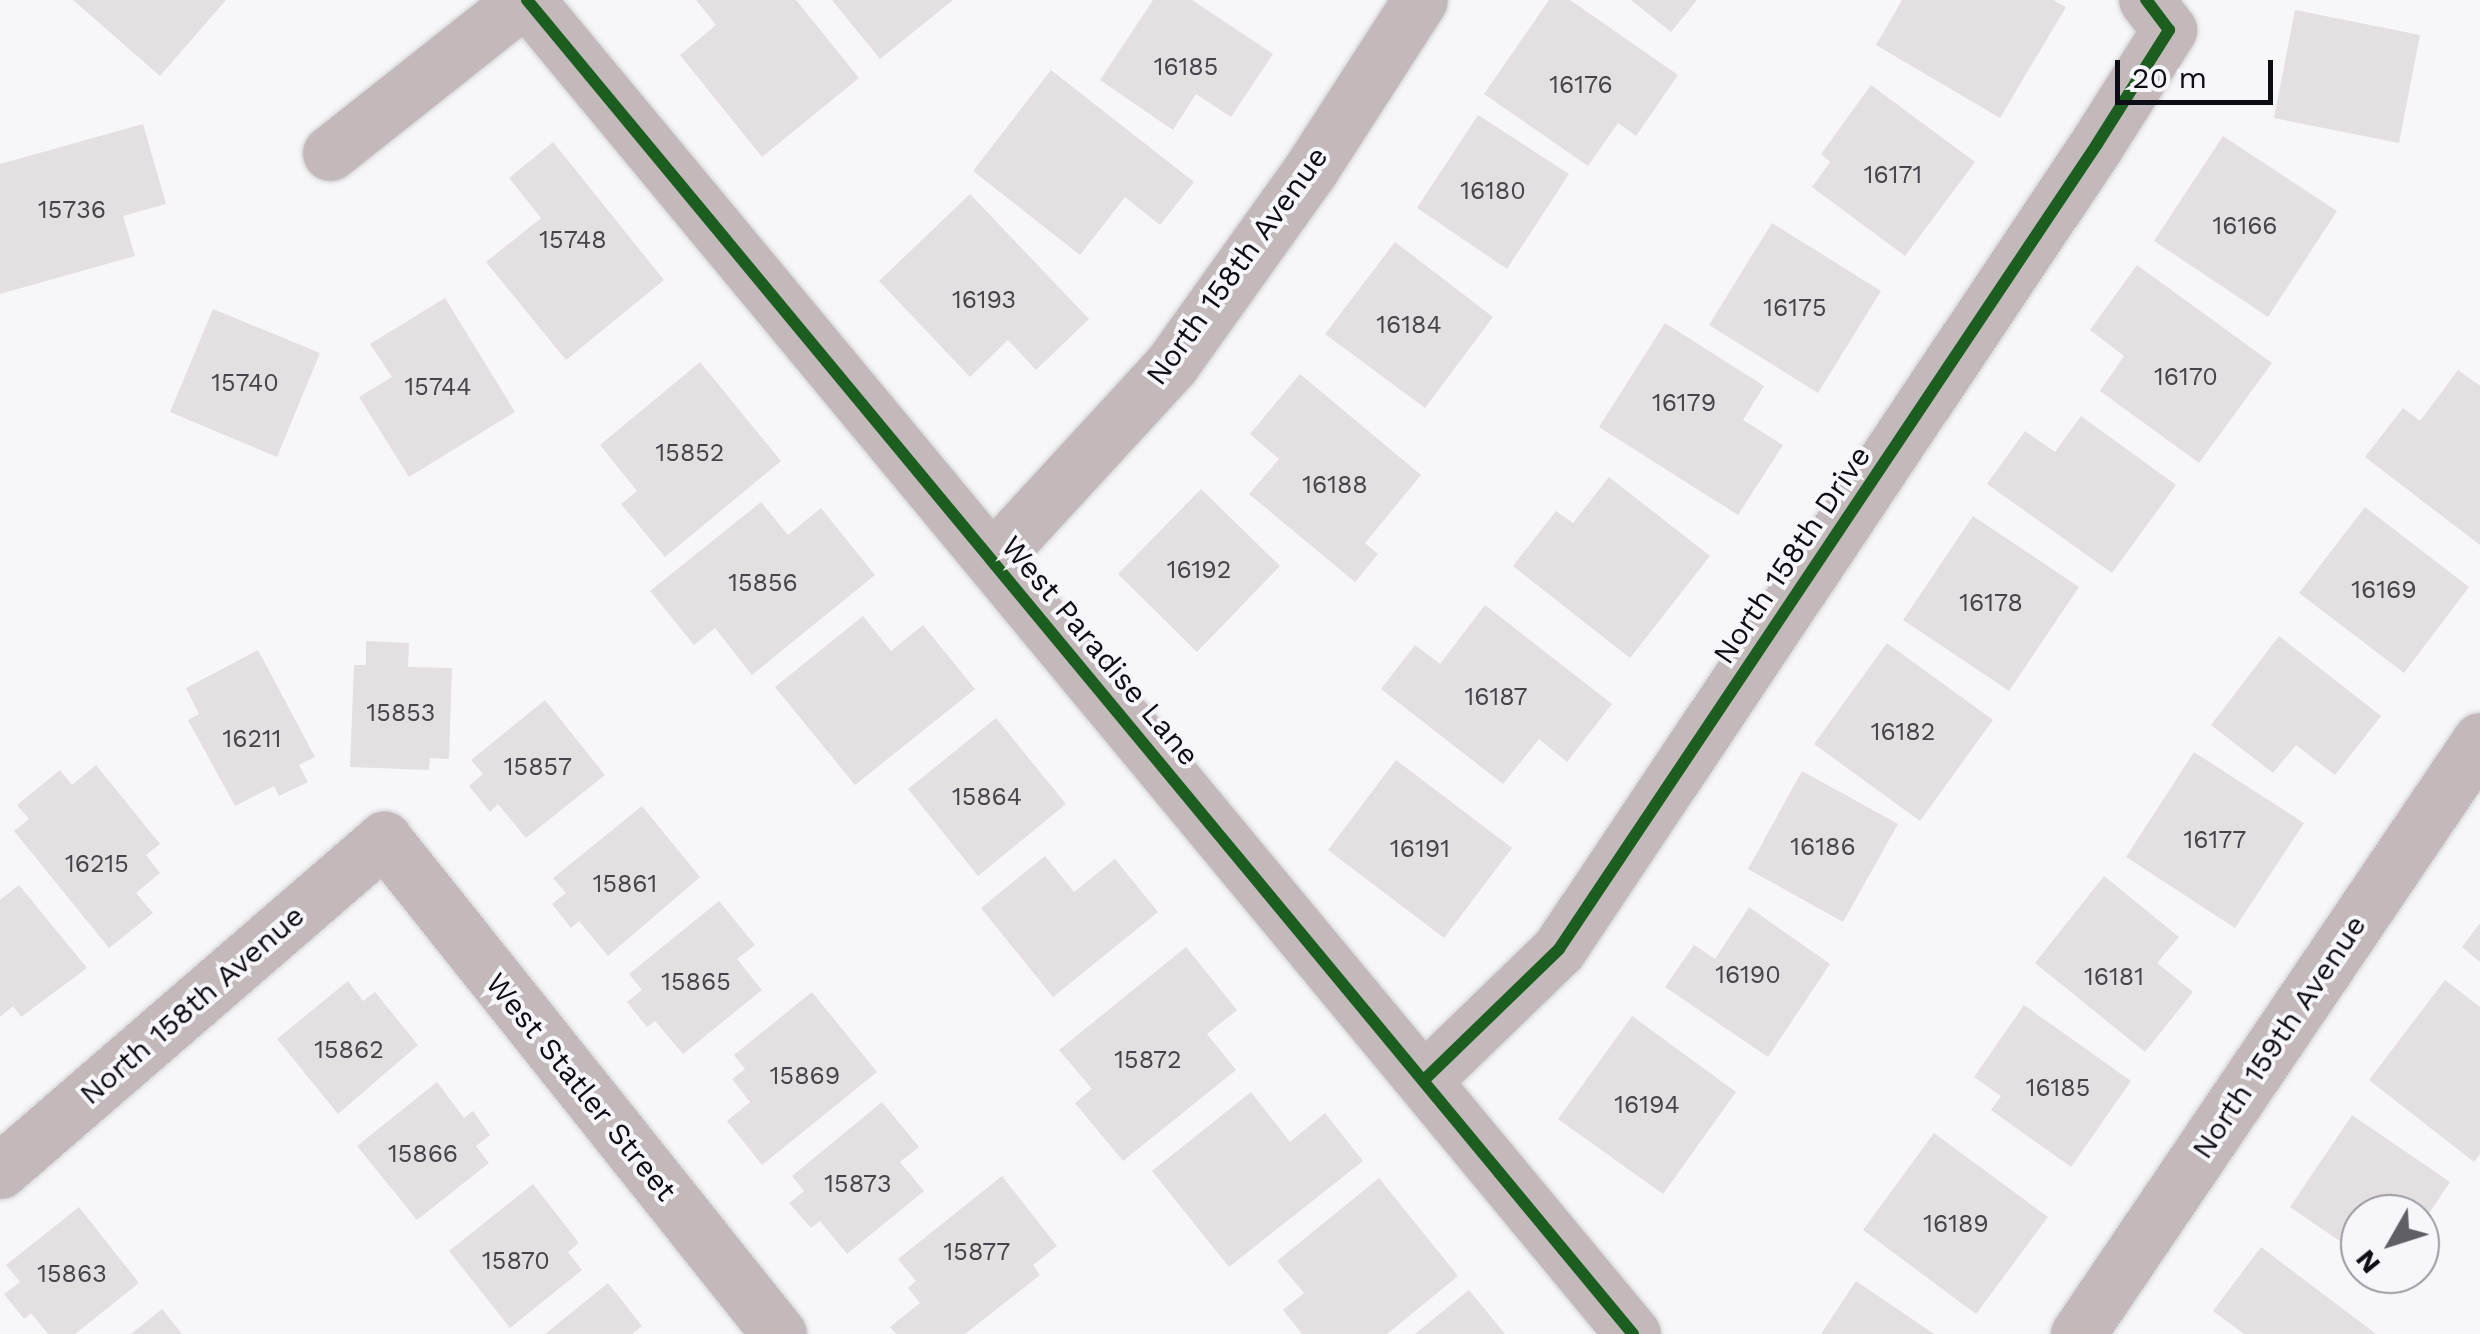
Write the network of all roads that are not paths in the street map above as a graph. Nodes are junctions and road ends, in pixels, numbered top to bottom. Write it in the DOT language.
graph roads {
  1 [pos="525,0"];
  2 [pos="1420,0"];
  3 [pos="2157,15"];
  4 [pos="330,153"];
  5 [pos="992,560"];
  6 [pos="2480,740"];
  7 [pos="384,839"];
  8 [pos="1424,1080"];
  9 [pos="0,1171"];
  10 [pos="779,1334"];
  11 [pos="1633,1334"];
  12 [pos="2078,1334"];
  1 -- 4 [label="street"];
  1 -- 5 [label="street, West Paradise Lane"];
  2 -- 5 [label="street, North 158th Avenue"];
  3 -- 8 [label="street, North 158th Drive"];
  5 -- 8 [label="street, West Paradise Lane"];
  6 -- 12 [label="street, North 159th Avenue"];
  7 -- 9 [label="street, North 158th Avenue"];
  7 -- 10 [label="street, West Statler Street"];
  8 -- 11 [label="street, West Paradise Lane"];
}
